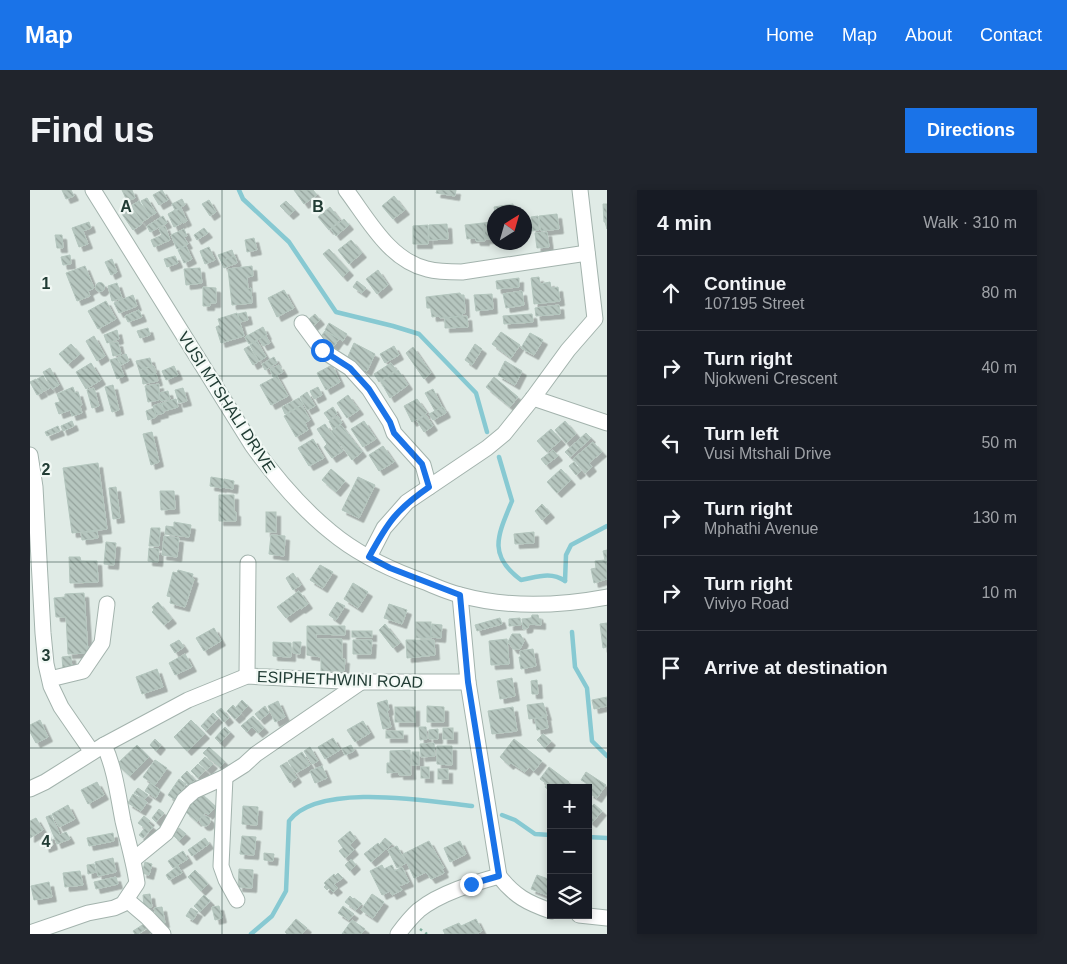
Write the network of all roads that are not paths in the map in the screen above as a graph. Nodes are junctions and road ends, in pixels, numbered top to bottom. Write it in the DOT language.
graph roads {
  1 [pos="93,190"];
  2 [pos="346,190"];
  3 [pos="580,190"];
  4 [pos="586,253"];
  5 [pos="601,318"];
  6 [pos="302,323"];
  7 [pos="533,398"];
  8 [pos="607,422"];
  9 [pos="30,455"];
  10 [pos="429,487"];
  11 [pos="369,557"];
  12 [pos="248,563"];
  13 [pos="460,595"];
  14 [pos="607,597"];
  15 [pos="107,604"];
  16 [pos="247,676"];
  17 [pos="50,679"];
  18 [pos="361,682"];
  19 [pos="468,682"];
  20 [pos="98,749"];
  21 [pos="225,777"];
  22 [pos="30,789"];
  23 [pos="133,860"];
  24 [pos="499,876"];
  25 [pos="127,900"];
  26 [pos="237,900"];
  27 [pos="547,910"];
  28 [pos="592,916"];
  29 [pos="607,918"];
  30 [pos="30,933"];
  31 [pos="163,934"];
  32 [pos="398,934"];
  1 -- 11 [label="street, VUSI MTSHALI DRIVE"];
  2 -- 4 [label="street"];
  3 -- 4 [label="street"];
  4 -- 5 [label="street"];
  5 -- 7 [label="street"];
  6 -- 10 [label="street"];
  7 -- 8 [label="street"];
  7 -- 10 [label="street"];
  9 -- 17 [label="street"];
  10 -- 11 [label="street"];
  11 -- 13 [label="street, VUSI MTSHALI DRIVE"];
  12 -- 16 [label="street"];
  13 -- 14 [label="street, VUSI MTSHALI DRIVE"];
  13 -- 19 [label="street"];
  15 -- 17 [label="street"];
  16 -- 18 [label="street, ESIPHETHWINI ROAD"];
  16 -- 20 [label="street, ESIPHETHWINI ROAD"];
  17 -- 20 [label="street"];
  18 -- 19 [label="street, ESIPHETHWINI ROAD"];
  18 -- 21 [label="street"];
  19 -- 24 [label="street"];
  20 -- 22 [label="street, ESIPHETHWINI ROAD"];
  20 -- 23 [label="street"];
  21 -- 23 [label="street"];
  21 -- 26 [label="street"];
  23 -- 25 [label="street"];
  24 -- 27 [label="street"];
  24 -- 32 [label="street"];
  25 -- 30 [label="street"];
  25 -- 31 [label="street"];
  28 -- 29 [label="street"];
}
